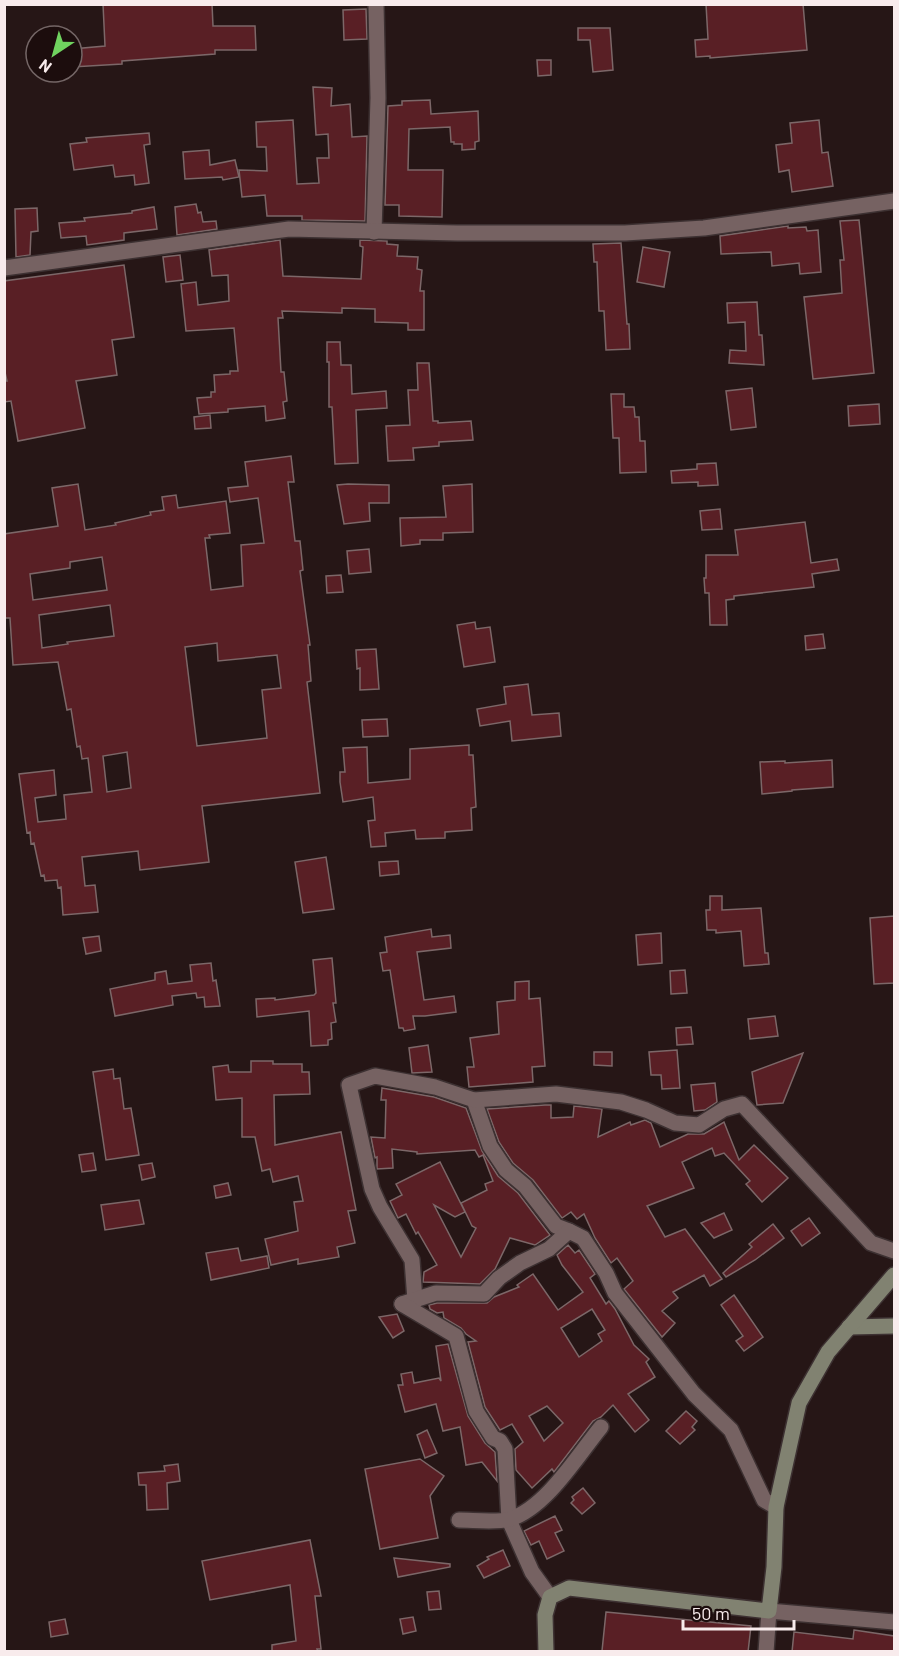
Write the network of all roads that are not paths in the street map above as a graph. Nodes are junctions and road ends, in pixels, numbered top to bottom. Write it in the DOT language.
graph roads {
  1 [pos="376,4"];
  2 [pos="894,201"];
  3 [pos="374,232"];
  4 [pos="4,268"];
  5 [pos="474,1100"];
  6 [pos="569,1231"];
  7 [pos="894,1251"];
  8 [pos="894,1275"];
  9 [pos="415,1300"];
  10 [pos="849,1326"];
  11 [pos="894,1326"];
  12 [pos="601,1426"];
  13 [pos="776,1507"];
  14 [pos="459,1520"];
  15 [pos="509,1520"];
  16 [pos="550,1597"];
  17 [pos="769,1611"];
  18 [pos="894,1616"];
  19 [pos="894,1622"];
  20 [pos="546,1652"];
  21 [pos="766,1652"];
  1 -- 3 [label="street"];
  2 -- 3 [label="street"];
  3 -- 4 [label="street"];
  5 -- 6 [label="street"];
  5 -- 7 [label="street"];
  5 -- 9 [label="street"];
  6 -- 9 [label="street"];
  6 -- 13 [label="street"];
  8 -- 10 [label="street"];
  9 -- 15 [label="street"];
  10 -- 11 [label="street"];
  10 -- 13 [label="street"];
  12 -- 15 [label="street"];
  13 -- 17 [label="street"];
  14 -- 15 [label="street"];
  15 -- 16 [label="street"];
  16 -- 17 [label="street"];
  16 -- 20 [label="street"];
  17 -- 18 [label="street"];
  17 -- 19 [label="street"];
  17 -- 21 [label="street"];
}
